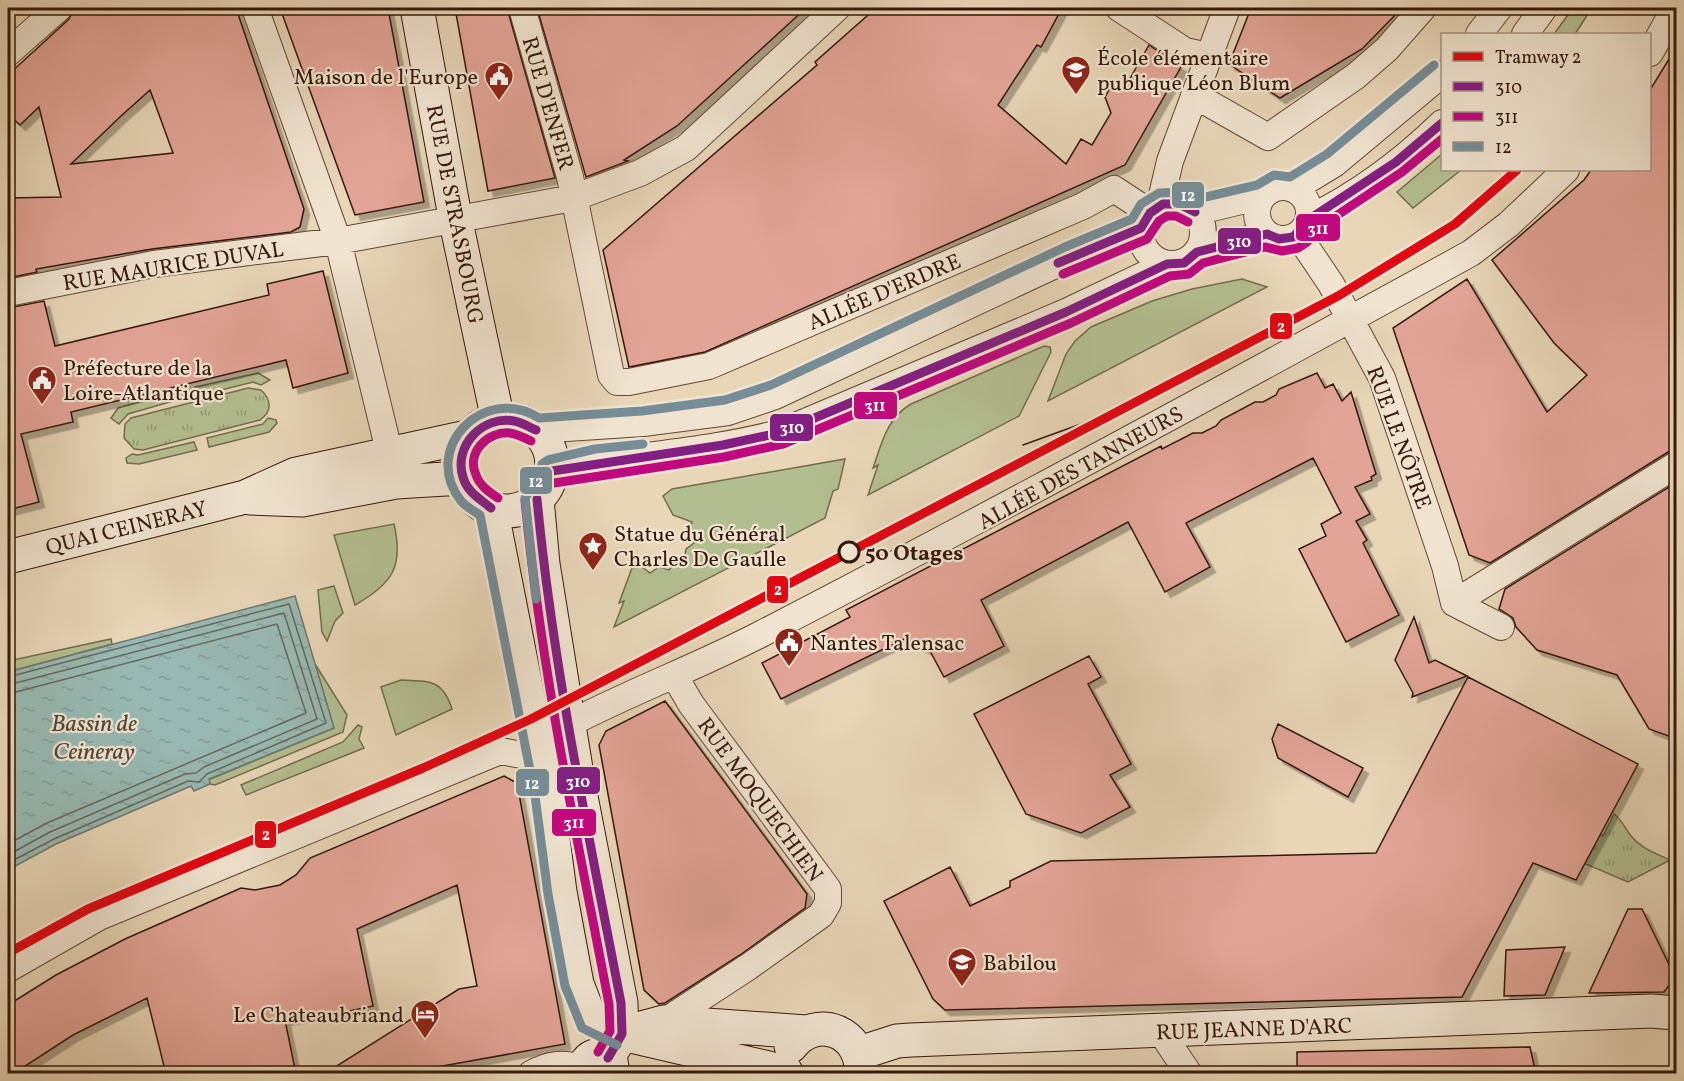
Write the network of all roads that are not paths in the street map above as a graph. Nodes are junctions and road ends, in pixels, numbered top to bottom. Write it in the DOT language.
graph roads {
  1 [pos="59,8"];
  2 [pos="255,8"];
  3 [pos="417,8"];
  4 [pos="522,8"];
  5 [pos="837,8"];
  6 [pos="1119,8"];
  7 [pos="1227,8"];
  8 [pos="1423,8"];
  9 [pos="1499,8"];
  10 [pos="1544,8"];
  11 [pos="1675,8"];
  12 [pos="1480,33"];
  13 [pos="1526,33"];
  14 [pos="1651,51"];
  15 [pos="8,53"];
  16 [pos="1208,56"];
  17 [pos="1441,76"];
  18 [pos="1194,95"];
  19 [pos="1441,125"];
  20 [pos="1565,171"];
  21 [pos="1293,189"];
  22 [pos="1262,196"];
  23 [pos="573,198"];
  24 [pos="1195,212"];
  25 [pos="1150,215"];
  26 [pos="456,222"];
  27 [pos="1303,227"];
  28 [pos="1267,234"];
  29 [pos="338,241"];
  30 [pos="1197,252"];
  31 [pos="1167,264"];
  32 [pos="8,293"];
  33 [pos="1351,317"];
  34 [pos="611,375"];
  35 [pos="484,428"];
  36 [pos="536,430"];
  37 [pos="390,455"];
  38 [pos="1677,465"];
  39 [pos="552,471"];
  40 [pos="462,478"];
  41 [pos="245,497"];
  42 [pos="537,499"];
  43 [pos="491,508"];
  44 [pos="8,557"];
  45 [pos="1454,603"];
  46 [pos="1501,627"];
  47 [pos="674,675"];
  48 [pos="569,724"];
  49 [pos="539,758"];
  50 [pos="8,969"];
  51 [pos="1668,1008"];
  52 [pos="664,1022"];
  53 [pos="806,1032"];
  54 [pos="1161,1032"];
  55 [pos="602,1061"];
  56 [pos="860,1063"];
  57 [pos="736,1065"];
  58 [pos="786,1073"];
  59 [pos="531,1074"];
  60 [pos="1189,1074"];
  1 -- 15 [label="street"];
  2 -- 29 [label="street"];
  3 -- 26 [label="main road, RUE DE STRASBOURG"];
  4 -- 23 [label="street, RUE D'ENFER"];
  5 -- 23 [label="street, RUE MAURICE DUVAL"];
  6 -- 16 [label="street"];
  7 -- 16 [label="street"];
  8 -- 18 [label="street"];
  9 -- 12 [label="street"];
  10 -- 13 [label="street"];
  11 -- 14 [label="street"];
  16 -- 18 [label="street"];
  17 -- 21 [label="street"];
  18 -- 25 [label="street"];
  19 -- 27 [label="street"];
  20 -- 33 [label="street, ALLÉE DES TANNEURS"];
  21 -- 22 [label="street"];
  21 -- 27 [label="street"];
  22 -- 24 [label="street"];
  22 -- 28 [label="street"];
  23 -- 26 [label="street, RUE MAURICE DUVAL"];
  23 -- 34 [label="street, RUE D'ENFER"];
  24 -- 25 [label="street"];
  24 -- 30 [label="street"];
  25 -- 31 [label="street"];
  25 -- 34 [label="street, ALLÉE D'ERDRE"];
  25 -- 36 [label="street"];
  26 -- 29 [label="street, RUE MAURICE DUVAL"];
  26 -- 35 [label="main road, RUE DE STRASBOURG"];
  27 -- 28 [label="street"];
  27 -- 33 [label="street, RUE LE NÔTRE"];
  28 -- 30 [label="street"];
  29 -- 32 [label="street, RUE MAURICE DUVAL"];
  29 -- 37 [label="street"];
  30 -- 31 [label="street"];
  31 -- 39 [label="street"];
  33 -- 45 [label="street, RUE LE NÔTRE"];
  33 -- 47 [label="street, ALLÉE DES TANNEURS"];
  35 -- 36 [label="main road"];
  35 -- 37 [label="main road, QUAI CEINERAY"];
  35 -- 40 [label="main road"];
  36 -- 39 [label="main road"];
  37 -- 41 [label="main road, QUAI CEINERAY"];
  38 -- 45 [label="street"];
  39 -- 42 [label="main road"];
  40 -- 41 [label="main road, QUAI CEINERAY"];
  40 -- 43 [label="main road"];
  41 -- 44 [label="main road, QUAI CEINERAY"];
  42 -- 43 [label="main road"];
  42 -- 48 [label="main road"];
  43 -- 49 [label="main road"];
  45 -- 46 [label="street"];
  47 -- 48 [label="street, ALLÉE DES TANNEURS"];
  47 -- 52 [label="street, RUE MOQUECHIEN"];
  48 -- 55 [label="main road"];
  49 -- 50 [label="street"];
  49 -- 55 [label="main road"];
  51 -- 54 [label="main road, RUE JEANNE D'ARC"];
  52 -- 53 [label="main road"];
  52 -- 55 [label="main road"];
  53 -- 56 [label="main road"];
  53 -- 58 [label="main road"];
  54 -- 56 [label="main road, RUE JEANNE D'ARC"];
  54 -- 60 [label="street"];
  55 -- 57 [label="main road"];
  55 -- 59 [label="street"];
  57 -- 58 [label="main road"];
}
